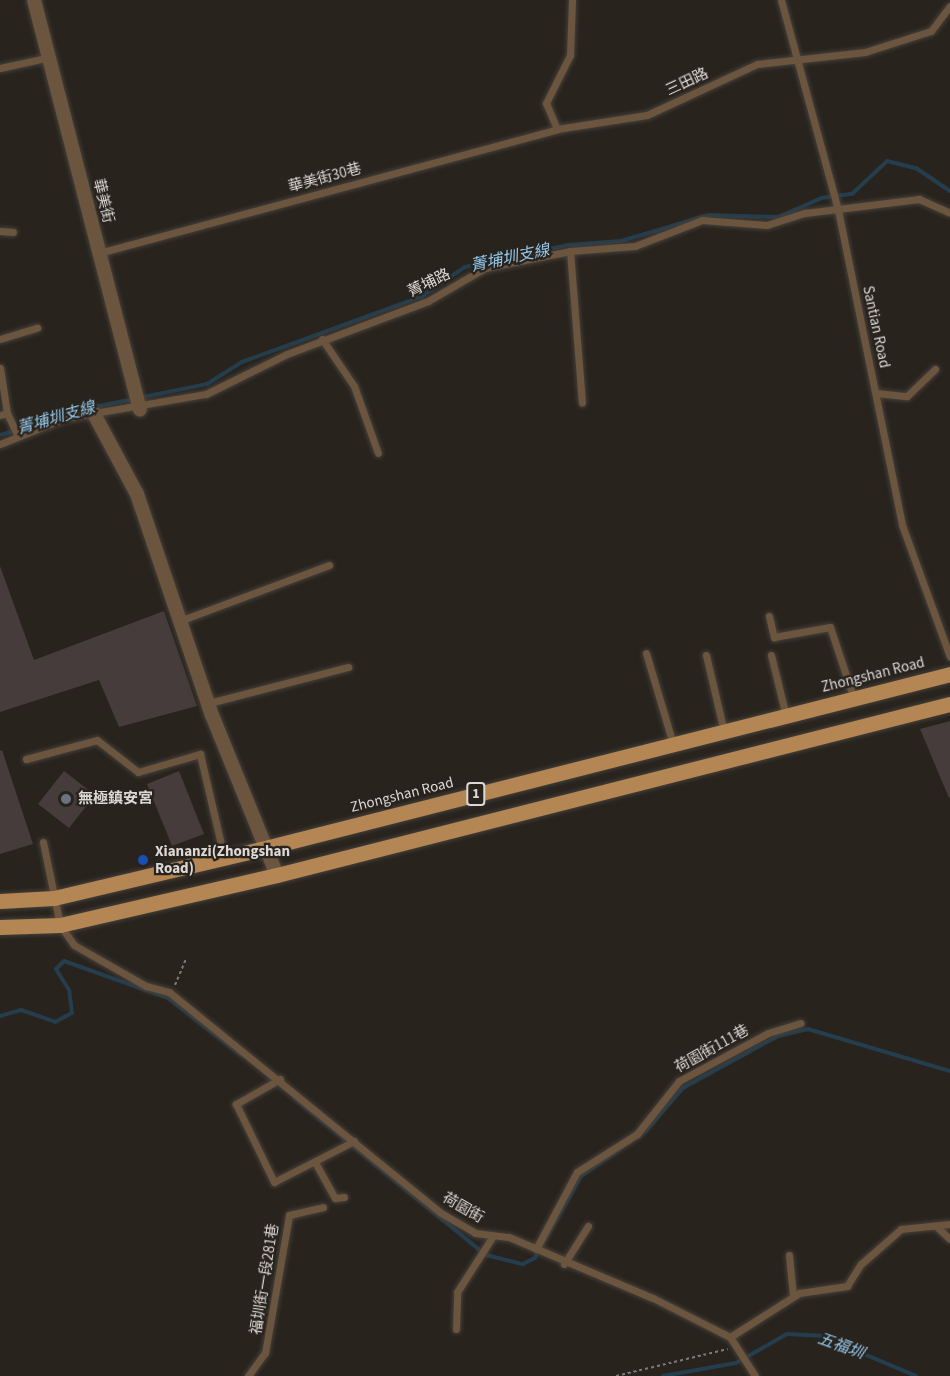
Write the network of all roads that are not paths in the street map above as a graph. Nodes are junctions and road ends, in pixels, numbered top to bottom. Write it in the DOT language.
graph roads {
  1 [pos="34,0"];
  2 [pos="572,0"];
  3 [pos="781,0"];
  4 [pos="950,6"];
  5 [pos="50,57"];
  6 [pos="797,62"];
  7 [pos="0,68"];
  8 [pos="557,129"];
  9 [pos="838,210"];
  10 [pos="950,213"];
  11 [pos="0,231"];
  12 [pos="13,232"];
  13 [pos="570,251"];
  14 [pos="99,253"];
  15 [pos="37,328"];
  16 [pos="0,339"];
  17 [pos="322,339"];
  18 [pos="0,368"];
  19 [pos="935,369"];
  20 [pos="876,393"];
  21 [pos="582,404"];
  22 [pos="140,410"];
  23 [pos="93,412"];
  24 [pos="4,414"];
  25 [pos="18,437"];
  26 [pos="0,444"];
  27 [pos="378,453"];
  28 [pos="329,565"];
  29 [pos="769,616"];
  30 [pos="182,620"];
  31 [pos="646,653"];
  32 [pos="706,655"];
  33 [pos="771,655"];
  34 [pos="950,657"];
  35 [pos="348,668"];
  36 [pos="950,674"];
  37 [pos="854,699"];
  38 [pos="209,703"];
  39 [pos="950,704"];
  40 [pos="786,716"];
  41 [pos="724,732"];
  42 [pos="673,744"];
  43 [pos="26,759"];
  44 [pos="43,842"];
  45 [pos="269,847"];
  46 [pos="224,857"];
  47 [pos="278,875"];
  48 [pos="54,898"];
  49 [pos="0,902"];
  50 [pos="60,925"];
  51 [pos="0,927"];
  52 [pos="801,1023"];
  53 [pos="280,1079"];
  54 [pos="354,1141"];
  55 [pos="316,1164"];
  56 [pos="344,1197"];
  57 [pos="323,1207"];
  58 [pos="950,1224"];
  59 [pos="588,1226"];
  60 [pos="938,1228"];
  61 [pos="493,1236"];
  62 [pos="950,1239"];
  63 [pos="536,1250"];
  64 [pos="789,1255"];
  65 [pos="564,1264"];
  66 [pos="793,1296"];
  67 [pos="456,1329"];
  68 [pos="730,1338"];
  69 [pos="248,1376"];
  70 [pos="755,1376"];
  1 -- 5 [label="street, 華美街"];
  2 -- 8 [label="lane"];
  3 -- 6 [label="lane, Santian Road"];
  4 -- 6 [label="lane, 三田路"];
  5 -- 7 [label="lane"];
  5 -- 14 [label="street, 華美街"];
  6 -- 8 [label="lane, 三田路"];
  6 -- 9 [label="lane, Santian Road"];
  8 -- 14 [label="lane, 華美街30巷"];
  9 -- 10 [label="lane, 菁埔路"];
  9 -- 13 [label="lane, 菁埔路"];
  9 -- 20 [label="lane, Santian Road"];
  11 -- 12 [label="lane"];
  13 -- 17 [label="lane, 菁埔路"];
  13 -- 21 [label="lane"];
  14 -- 22 [label="street, 華美街"];
  15 -- 16 [label="lane"];
  17 -- 22 [label="lane, 菁埔路"];
  17 -- 27 [label="lane"];
  18 -- 24 [label="lane"];
  19 -- 20 [label="lane"];
  20 -- 34 [label="lane, Santian Road"];
  22 -- 23 [label="lane, 菁埔路"];
  23 -- 25 [label="lane, 菁埔路"];
  23 -- 30 [label="street"];
  24 -- 25 [label="lane"];
  25 -- 26 [label="lane, 菁埔路"];
  28 -- 30 [label="lane"];
  29 -- 37 [label="lane"];
  30 -- 38 [label="street"];
  31 -- 42 [label="lane"];
  32 -- 41 [label="lane"];
  33 -- 40 [label="lane"];
  35 -- 38 [label="lane"];
  36 -- 37 [label="main road, Zhongshan Road / 1"];
  37 -- 40 [label="main road, Zhongshan Road / 1"];
  38 -- 45 [label="street"];
  39 -- 47 [label="main road, 1"];
  40 -- 41 [label="main road, Zhongshan Road / 1"];
  41 -- 42 [label="main road, Zhongshan Road / 1"];
  42 -- 45 [label="main road, Zhongshan Road / 1"];
  43 -- 46 [label="lane"];
  44 -- 48 [label="lane, 荷園街"];
  45 -- 46 [label="main road, Zhongshan Road / 1"];
  45 -- 47 [label="street"];
  46 -- 48 [label="main road, Zhongshan Road / 1"];
  47 -- 50 [label="main road, 1"];
  48 -- 49 [label="main road, Zhongshan Road / 1"];
  48 -- 50 [label="lane, 荷園街"];
  50 -- 51 [label="main road, 1"];
  50 -- 53 [label="lane, 荷園街"];
  52 -- 63 [label="lane, 荷園街111巷"];
  53 -- 54 [label="lane, 荷園街"];
  53 -- 55 [label="lane"];
  54 -- 55 [label="lane"];
  54 -- 61 [label="lane, 荷園街"];
  55 -- 56 [label="lane"];
  57 -- 69 [label="lane, 福圳街一段281巷"];
  58 -- 60 [label="lane"];
  59 -- 65 [label="lane"];
  60 -- 62 [label="lane"];
  60 -- 66 [label="lane"];
  61 -- 63 [label="lane, 荷園街"];
  61 -- 67 [label="lane"];
  63 -- 65 [label="lane, 荷園街"];
  64 -- 66 [label="lane"];
  65 -- 68 [label="lane, 荷園街"];
  66 -- 68 [label="lane"];
  68 -- 70 [label="lane"];
}
